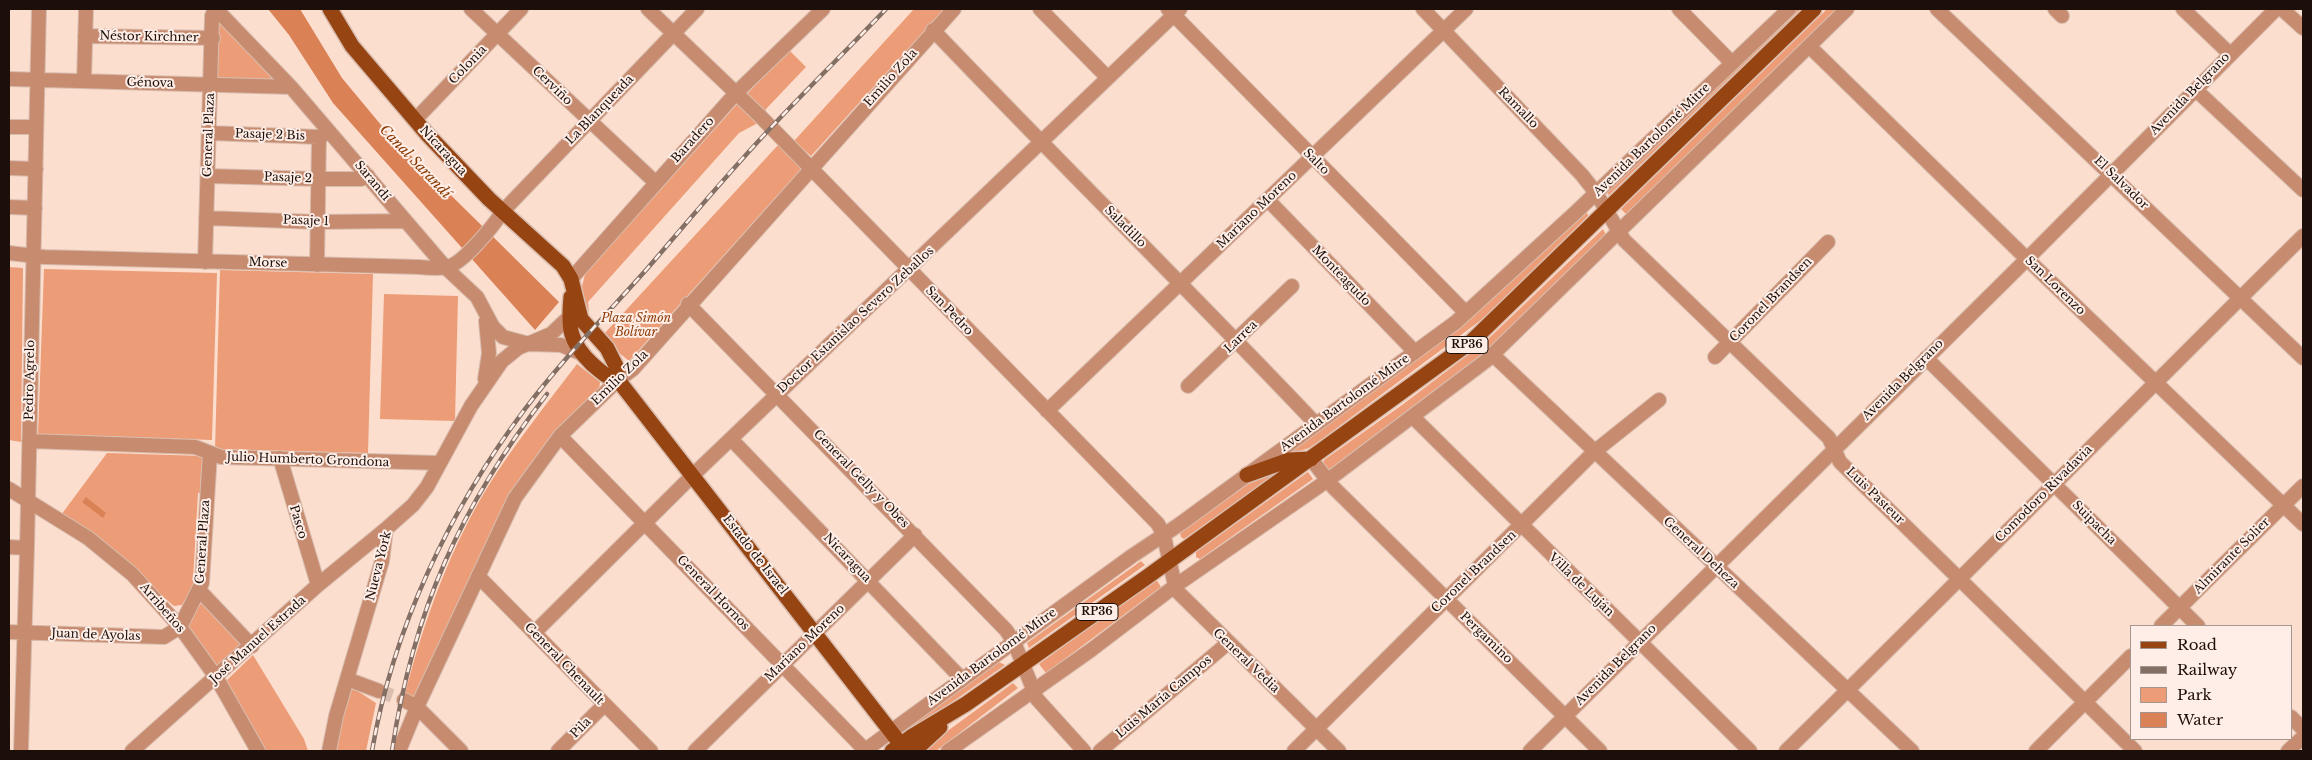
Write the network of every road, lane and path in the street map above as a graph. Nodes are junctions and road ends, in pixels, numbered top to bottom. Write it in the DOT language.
graph roads {
  1 [pos="39,9"];
  2 [pos="86,9"];
  3 [pos="215,9"];
  4 [pos="471,9"];
  5 [pos="521,9"];
  6 [pos="648,9"];
  7 [pos="697,9"];
  8 [pos="954,9"];
  9 [pos="1040,9"];
  10 [pos="1423,9"];
  11 [pos="1466,9"];
  12 [pos="1679,9"];
  13 [pos="1788,9"];
  14 [pos="1814,9"];
  15 [pos="1846,9"];
  16 [pos="1937,9"];
  17 [pos="2183,9"];
  18 [pos="2276,9"];
  19 [pos="2282,9"];
  20 [pos="336,11"];
  21 [pos="815,11"];
  22 [pos="1174,11"];
  23 [pos="2303,28"];
  24 [pos="934,30"];
  25 [pos="1444,30"];
  26 [pos="674,33"];
  27 [pos="498,34"];
  28 [pos="85,36"];
  29 [pos="213,38"];
  30 [pos="1809,46"];
  31 [pos="2230,54"];
  32 [pos="1732,63"];
  33 [pos="1107,77"];
  34 [pos="9,79"];
  35 [pos="38,80"];
  36 [pos="84,81"];
  37 [pos="210,85"];
  38 [pos="291,86"];
  39 [pos="2196,90"];
  40 [pos="736,93"];
  41 [pos="415,120"];
  42 [pos="589,121"];
  43 [pos="9,127"];
  44 [pos="36,127"];
  45 [pos="209,133"];
  46 [pos="324,134"];
  47 [pos="1041,143"];
  48 [pos="1312,158"];
  49 [pos="9,168"];
  50 [pos="810,168"];
  51 [pos="36,169"];
  52 [pos="2112,174"];
  53 [pos="208,176"];
  54 [pos="368,176"];
  55 [pos="318,179"];
  56 [pos="655,182"];
  57 [pos="2303,190"];
  58 [pos="1596,192"];
  59 [pos="1268,200"];
  60 [pos="9,207"];
  61 [pos="35,208"];
  62 [pos="1607,211"];
  63 [pos="499,217"];
  64 [pos="206,218"];
  65 [pos="405,221"];
  66 [pos="317,222"];
  67 [pos="1618,231"];
  68 [pos="2303,236"];
  69 [pos="1828,242"];
  70 [pos="9,253"];
  71 [pos="33,255"];
  72 [pos="2027,259"];
  73 [pos="205,262"];
  74 [pos="317,265"];
  75 [pos="446,268"];
  76 [pos="909,270"];
  77 [pos="572,280"];
  78 [pos="1182,283"];
  79 [pos="1292,286"];
  80 [pos="2240,298"];
  81 [pos="688,304"];
  82 [pos="485,313"];
  83 [pos="1466,313"];
  84 [pos="569,317"];
  85 [pos="1237,341"];
  86 [pos="1729,343"];
  87 [pos="529,344"];
  88 [pos="1415,352"];
  89 [pos="580,353"];
  90 [pos="1492,354"];
  91 [pos="1715,357"];
  92 [pos="1926,358"];
  93 [pos="2303,358"];
  94 [pos="618,380"];
  95 [pos="2154,382"];
  96 [pos="1188,386"];
  97 [pos="480,391"];
  98 [pos="778,394"];
  99 [pos="1659,400"];
  100 [pos="1047,411"];
  101 [pos="1413,417"];
  102 [pos="1316,424"];
  103 [pos="560,436"];
  104 [pos="731,439"];
  105 [pos="29,441"];
  106 [pos="1835,449"];
  107 [pos="1594,452"];
  108 [pos="210,453"];
  109 [pos="280,458"];
  110 [pos="1311,458"];
  111 [pos="440,463"];
  112 [pos="693,475"];
  113 [pos="1247,475"];
  114 [pos="1328,480"];
  115 [pos="2056,484"];
  116 [pos="2303,486"];
  117 [pos="9,489"];
  118 [pos="28,501"];
  119 [pos="2283,506"];
  120 [pos="644,523"];
  121 [pos="2303,524"];
  122 [pos="1521,526"];
  123 [pos="386,529"];
  124 [pos="915,535"];
  125 [pos="1164,536"];
  126 [pos="9,547"];
  127 [pos="27,548"];
  128 [pos="1170,560"];
  129 [pos="1715,566"];
  130 [pos="478,576"];
  131 [pos="1959,578"];
  132 [pos="869,581"];
  133 [pos="318,585"];
  134 [pos="1174,586"];
  135 [pos="200,590"];
  136 [pos="1446,599"];
  137 [pos="2180,608"];
  138 [pos="2162,625"];
  139 [pos="2197,625"];
  140 [pos="180,626"];
  141 [pos="9,632"];
  142 [pos="25,633"];
  143 [pos="534,633"];
  144 [pos="816,633"];
  145 [pos="1014,642"];
  146 [pos="1639,642"];
  147 [pos="1228,643"];
  148 [pos="252,646"];
  149 [pos="2130,657"];
  150 [pos="1023,663"];
  151 [pos="782,664"];
  152 [pos="216,677"];
  153 [pos="347,679"];
  154 [pos="962,679"];
  155 [pos="378,691"];
  156 [pos="1032,691"];
  157 [pos="1847,691"];
  158 [pos="2084,702"];
  159 [pos="411,704"];
  160 [pos="604,705"];
  161 [pos="1565,716"];
  162 [pos="2292,718"];
  163 [pos="15,719"];
  164 [pos="1316,728"];
  165 [pos="2303,729"];
  166 [pos="890,731"];
  167 [pos="2303,737"];
  168 [pos="903,750"];
  169 [pos="21,751"];
  170 [pos="132,751"];
  171 [pos="258,751"];
  172 [pos="329,751"];
  173 [pos="399,751"];
  174 [pos="461,751"];
  175 [pos="558,751"];
  176 [pos="651,751"];
  177 [pos="695,751"];
  178 [pos="864,751"];
  179 [pos="948,751"];
  180 [pos="1084,751"];
  181 [pos="1100,751"];
  182 [pos="1294,751"];
  183 [pos="1339,751"];
  184 [pos="1530,751"];
  185 [pos="1600,751"];
  186 [pos="1750,751"];
  187 [pos="1786,751"];
  188 [pos="1912,751"];
  189 [pos="2036,751"];
  190 [pos="2135,751"];
  191 [pos="2288,751"];
  1 -- 35 [label="street, Pedro Agrelo"];
  2 -- 28 [label="street"];
  3 -- 29 [label="street, General Plaza"];
  3 -- 38 [label="street, Sarandí"];
  4 -- 27 [label="street, Cerviño"];
  5 -- 27 [label="street, Colonia"];
  6 -- 26 [label="street, San Pedro"];
  7 -- 26 [label="street, La Blanqueada"];
  8 -- 24 [label="street, Emilio Zola"];
  9 -- 33 [label="street"];
  10 -- 25 [label="street, Ramallo"];
  11 -- 25 [label="street, Mariano Moreno"];
  12 -- 32 [label="street"];
  13 -- 32 [label="street, Avenida Bartolomé Mitre"];
  14 -- 62 [label="main road, Avenida Bartolomé Mitre / RP36"];
  15 -- 30 [label="street"];
  16 -- 52 [label="street, El Salvador"];
  17 -- 31 [label="street"];
  18 -- 31 [label="street, Avenida Belgrano"];
  19 -- 23 [label="street"];
  20 -- 41 [label="main road, Nicaragua"];
  21 -- 40 [label="street, Baradero"];
  22 -- 33 [label="street, Doctor Estanislao Severo Zeballos"];
  22 -- 48 [label="street, Salto"];
  24 -- 47 [label="street, Saladillo"];
  24 -- 50 [label="street, Emilio Zola"];
  25 -- 48 [label="street, Mariano Moreno"];
  25 -- 58 [label="street, Ramallo"];
  26 -- 40 [label="street, San Pedro"];
  26 -- 42 [label="street, La Blanqueada"];
  27 -- 41 [label="street, Colonia"];
  27 -- 42 [label="street, Cerviño"];
  28 -- 29 [label="street, Néstor Kirchner"];
  28 -- 36 [label="street"];
  29 -- 37 [label="street, General Plaza"];
  30 -- 67 [label="street"];
  30 -- 72 [label="street, San Lorenzo"];
  31 -- 39 [label="street, Avenida Belgrano"];
  32 -- 58 [label="street, Avenida Bartolomé Mitre"];
  33 -- 47 [label="street, Doctor Estanislao Severo Zeballos"];
  34 -- 35 [label="street, Génova"];
  35 -- 36 [label="street, Génova"];
  35 -- 44 [label="street, Pedro Agrelo"];
  36 -- 37 [label="street, Génova"];
  37 -- 38 [label="street, Génova"];
  37 -- 45 [label="street, General Plaza"];
  38 -- 46 [label="street, Sarandí"];
  39 -- 52 [label="street, Avenida Belgrano"];
  39 -- 57 [label="street"];
  40 -- 50 [label="street, San Pedro"];
  40 -- 56 [label="street, Baradero"];
  41 -- 63 [label="main road, Nicaragua"];
  42 -- 56 [label="street, Cerviño"];
  42 -- 63 [label="street, La Blanqueada"];
  43 -- 44 [label="street"];
  44 -- 51 [label="street, Pedro Agrelo"];
  45 -- 46 [label="street, Pasaje 2 Bis"];
  45 -- 53 [label="street, General Plaza"];
  46 -- 54 [label="street, Sarandí"];
  46 -- 55 [label="street"];
  47 -- 76 [label="street, Doctor Estanislao Severo Zeballos"];
  47 -- 78 [label="street, Saladillo"];
  48 -- 59 [label="street, Mariano Moreno"];
  48 -- 83 [label="street, Salto"];
  49 -- 51 [label="street"];
  50 -- 76 [label="street, San Pedro"];
  50 -- 81 [label="street, Emilio Zola"];
  51 -- 61 [label="street, Pedro Agrelo"];
  52 -- 72 [label="street, Avenida Belgrano"];
  52 -- 80 [label="street, El Salvador"];
  53 -- 55 [label="street, Pasaje 2"];
  53 -- 64 [label="street, General Plaza"];
  54 -- 55 [label="street, Pasaje 2"];
  54 -- 65 [label="street, Sarandí"];
  55 -- 66 [label="street"];
  56 -- 77 [label="street, Baradero"];
  58 -- 62 [label="street, Ramallo"];
  58 -- 83 [label="street, Avenida Bartolomé Mitre"];
  59 -- 78 [label="street, Mariano Moreno"];
  59 -- 88 [label="street, Monteagudo"];
  60 -- 61 [label="street"];
  61 -- 71 [label="street, Pedro Agrelo"];
  62 -- 67 [label="street, Luis Pasteur"];
  62 -- 110 [label="main road, Avenida Bartolomé Mitre / RP36"];
  63 -- 75 [label="street"];
  63 -- 77 [label="main road, Nicaragua"];
  64 -- 66 [label="street, Pasaje 1"];
  64 -- 73 [label="street, General Plaza"];
  65 -- 66 [label="street, Pasaje 1"];
  65 -- 75 [label="street, Sarandí"];
  66 -- 74 [label="street"];
  67 -- 86 [label="street, Luis Pasteur"];
  67 -- 90 [label="street"];
  68 -- 80 [label="street, Comodoro Rivadavia"];
  69 -- 86 [label="street, Coronel Brandsen"];
  70 -- 71 [label="street, Morse"];
  71 -- 73 [label="street, Morse"];
  71 -- 105 [label="street, Pedro Agrelo"];
  72 -- 92 [label="street, Avenida Belgrano"];
  72 -- 95 [label="street, San Lorenzo"];
  73 -- 74 [label="street, Morse"];
  74 -- 75 [label="street, Morse"];
  75 -- 82 [label="street, Sarandí"];
  76 -- 98 [label="street, Doctor Estanislao Severo Zeballos"];
  76 -- 100 [label="street, San Pedro"];
  77 -- 84 [label="main road, Estado de Israel"];
  77 -- 94 [label="main road, Estado de Israel"];
  78 -- 85 [label="street, Saladillo"];
  78 -- 100 [label="street, Mariano Moreno"];
  79 -- 85 [label="street, Larrea"];
  80 -- 93 [label="street, El Salvador"];
  80 -- 95 [label="street, Comodoro Rivadavia"];
  81 -- 94 [label="street, Emilio Zola"];
  81 -- 98 [label="street, General Gelly y Obes"];
  82 -- 87 [label="street, Sarandí"];
  82 -- 97 [label="street"];
  83 -- 88 [label="street, Avenida Bartolomé Mitre"];
  84 -- 87 [label="street, Nueva York"];
  84 -- 89 [label="main road, Estado de Israel"];
  85 -- 96 [label="street, Larrea"];
  85 -- 102 [label="street, Saladillo"];
  86 -- 91 [label="street, Coronel Brandsen"];
  86 -- 106 [label="street, Luis Pasteur"];
  87 -- 89 [label="street"];
  87 -- 97 [label="street, Nueva York"];
  88 -- 102 [label="street, Avenida Bartolomé Mitre"];
  89 -- 94 [label="main road, Estado de Israel"];
  90 -- 101 [label="street"];
  90 -- 107 [label="street, General Deheza"];
  92 -- 106 [label="street, Avenida Belgrano"];
  92 -- 115 [label="street, Suipacha"];
  94 -- 103 [label="street, Emilio Zola"];
  94 -- 112 [label="main road, Estado de Israel"];
  95 -- 115 [label="street, Comodoro Rivadavia"];
  95 -- 119 [label="street, San Lorenzo"];
  97 -- 111 [label="street, Nueva York"];
  98 -- 104 [label="street, Doctor Estanislao Severo Zeballos"];
  98 -- 124 [label="street, General Gelly y Obes"];
  99 -- 107 [label="street, Coronel Brandsen"];
  100 -- 125 [label="street, San Pedro"];
  101 -- 114 [label="street"];
  101 -- 122 [label="street, Villa de Luján"];
  102 -- 113 [label="street, Avenida Bartolomé Mitre"];
  103 -- 120 [label="street, General Hornos"];
  103 -- 130 [label="street, Emilio Zola"];
  104 -- 112 [label="street, Doctor Estanislao Severo Zeballos"];
  104 -- 132 [label="street, Nicaragua"];
  105 -- 108 [label="street, Julio Humberto Grondona"];
  105 -- 118 [label="street, Pedro Agrelo"];
  106 -- 129 [label="street, Avenida Belgrano"];
  106 -- 131 [label="street, Luis Pasteur"];
  107 -- 122 [label="street, Coronel Brandsen"];
  107 -- 129 [label="street, General Deheza"];
  108 -- 109 [label="street, Julio Humberto Grondona"];
  108 -- 135 [label="street, General Plaza"];
  109 -- 111 [label="street, Julio Humberto Grondona"];
  109 -- 133 [label="street, Pasco"];
  110 -- 113 [label="main road"];
  110 -- 114 [label="street, Pergamino"];
  110 -- 128 [label="main road, Avenida Bartolomé Mitre / RP36"];
  111 -- 123 [label="street, Nueva York"];
  112 -- 120 [label="street, Doctor Estanislao Severo Zeballos"];
  112 -- 144 [label="main road, Estado de Israel"];
  113 -- 125 [label="street, Avenida Bartolomé Mitre"];
  114 -- 134 [label="street"];
  114 -- 136 [label="street, Pergamino"];
  115 -- 131 [label="street, Comodoro Rivadavia"];
  115 -- 137 [label="street, Suipacha"];
  116 -- 119 [label="street, Almirante Solier"];
  117 -- 118 [label="street, Arribeños"];
  118 -- 127 [label="street, Pedro Agrelo"];
  118 -- 140 [label="street, Arribeños"];
  119 -- 121 [label="street, San Lorenzo"];
  119 -- 137 [label="street, Almirante Solier"];
  120 -- 143 [label="street, Doctor Estanislao Severo Zeballos"];
  120 -- 151 [label="street, General Hornos"];
  122 -- 136 [label="street, Coronel Brandsen"];
  122 -- 146 [label="street, Villa de Luján"];
  123 -- 133 [label="street, José Manuel Estrada"];
  123 -- 153 [label="street, Nueva York"];
  124 -- 132 [label="street, Mariano Moreno"];
  124 -- 145 [label="street, General Gelly y Obes"];
  125 -- 128 [label="street, San Pedro"];
  125 -- 145 [label="street, Avenida Bartolomé Mitre"];
  126 -- 127 [label="street"];
  127 -- 142 [label="street, Pedro Agrelo"];
  128 -- 134 [label="street"];
  128 -- 150 [label="main road, Avenida Bartolomé Mitre / RP36"];
  129 -- 146 [label="street, Avenida Belgrano"];
  129 -- 157 [label="street, General Deheza"];
  130 -- 143 [label="street, General Chenault"];
  130 -- 159 [label="street, Emilio Zola"];
  131 -- 157 [label="street, Comodoro Rivadavia"];
  131 -- 158 [label="street, Luis Pasteur"];
  132 -- 144 [label="street, Mariano Moreno"];
  132 -- 154 [label="street, Nicaragua"];
  133 -- 148 [label="street, José Manuel Estrada"];
  134 -- 147 [label="street, General Vedia"];
  134 -- 156 [label="street"];
  135 -- 140 [label="street, General Plaza"];
  135 -- 148 [label="street"];
  136 -- 161 [label="street, Pergamino"];
  136 -- 164 [label="street, Coronel Brandsen"];
  137 -- 138 [label="street, Almirante Solier"];
  137 -- 139 [label="street, Suipacha"];
  140 -- 142 [label="street, Juan de Ayolas"];
  140 -- 152 [label="street, Arribeños"];
  141 -- 142 [label="street, Juan de Ayolas"];
  142 -- 163 [label="street, Pedro Agrelo"];
  143 -- 160 [label="street, General Chenault"];
  144 -- 151 [label="street, Mariano Moreno"];
  144 -- 166 [label="main road, Estado de Israel"];
  145 -- 150 [label="street, General Gelly y Obes"];
  145 -- 154 [label="street, Avenida Bartolomé Mitre"];
  146 -- 161 [label="street, Avenida Belgrano"];
  146 -- 186 [label="street, Villa de Luján"];
  147 -- 164 [label="street, General Vedia"];
  147 -- 181 [label="street, Luis María Campos"];
  148 -- 152 [label="street, José Manuel Estrada"];
  149 -- 158 [label="street"];
  150 -- 156 [label="street, General Gelly y Obes"];
  150 -- 168 [label="main road, Avenida Bartolomé Mitre / RP36"];
  151 -- 177 [label="street, Mariano Moreno"];
  151 -- 178 [label="street, General Hornos"];
  152 -- 170 [label="street, José Manuel Estrada"];
  152 -- 171 [label="street, Arribeños"];
  153 -- 155 [label="street"];
  153 -- 172 [label="street, Nueva York"];
  154 -- 166 [label="street, Avenida Bartolomé Mitre"];
  156 -- 179 [label="street"];
  156 -- 180 [label="street"];
  157 -- 187 [label="street, Comodoro Rivadavia"];
  157 -- 188 [label="street, General Deheza"];
  158 -- 189 [label="street"];
  158 -- 190 [label="street, Luis Pasteur"];
  159 -- 173 [label="street, Emilio Zola"];
  159 -- 174 [label="street"];
  160 -- 175 [label="street, Pila"];
  160 -- 176 [label="street, General Chenault"];
  161 -- 184 [label="street, Avenida Belgrano"];
  161 -- 185 [label="street, Pergamino"];
  162 -- 165 [label="street"];
  163 -- 169 [label="street, Pedro Agrelo"];
  164 -- 182 [label="street, Coronel Brandsen"];
  164 -- 183 [label="street, General Vedia"];
  166 -- 168 [label="main road, Estado de Israel"];
  166 -- 178 [label="street, Avenida Bartolomé Mitre"];
  167 -- 191 [label="street"];
}
